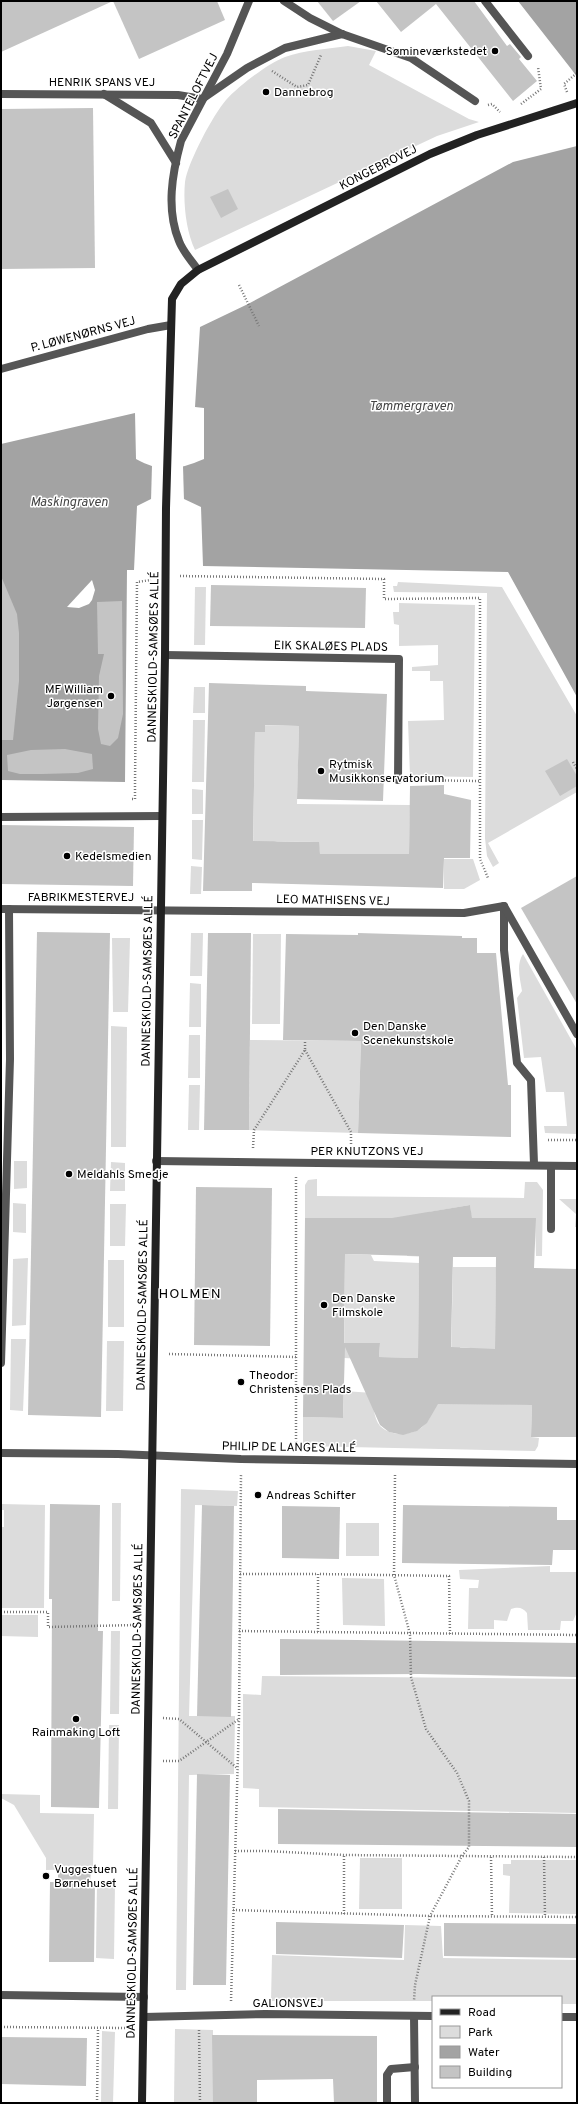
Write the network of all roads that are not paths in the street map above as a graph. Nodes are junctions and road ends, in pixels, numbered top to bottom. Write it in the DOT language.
graph roads {
  1 [pos="249,1"];
  2 [pos="284,1"];
  3 [pos="485,1"];
  4 [pos="342,34"];
  5 [pos="528,56"];
  6 [pos="1,94"];
  7 [pos="104,94"];
  8 [pos="202,99"];
  9 [pos="475,101"];
  10 [pos="577,103"];
  11 [pos="176,163"];
  12 [pos="198,270"];
  13 [pos="171,326"];
  14 [pos="1,369"];
  15 [pos="165,656"];
  16 [pos="398,780"];
  17 [pos="1,816"];
  18 [pos="162,816"];
  19 [pos="504,906"];
  20 [pos="5,909"];
  21 [pos="160,910"];
  22 [pos="577,1034"];
  23 [pos="156,1161"];
  24 [pos="534,1164"];
  25 [pos="551,1166"];
  26 [pos="577,1166"];
  27 [pos="551,1229"];
  28 [pos="1,1363"];
  29 [pos="1,1453"];
  30 [pos="152,1455"];
  31 [pos="577,1464"];
  32 [pos="1,1995"];
  33 [pos="144,1997"];
  34 [pos="414,2016"];
  35 [pos="432,2016"];
  36 [pos="144,2017"];
  37 [pos="562,2017"];
  38 [pos="577,2017"];
  39 [pos="415,2067"];
  40 [pos="142,2103"];
  41 [pos="387,2103"];
  42 [pos="415,2103"];
  1 -- 8 [label="street, SPANTELOFTVEJ"];
  2 -- 4 [label="street"];
  3 -- 5 [label="street"];
  4 -- 8 [label="street"];
  4 -- 9 [label="street"];
  6 -- 7 [label="street, HENRIK SPANS VEJ"];
  7 -- 8 [label="street, HENRIK SPANS VEJ"];
  7 -- 11 [label="street"];
  8 -- 11 [label="street, SPANTELOFTVEJ"];
  10 -- 12 [label="street, KONGEBROVEJ"];
  11 -- 12 [label="street, SPANTELOFTVEJ"];
  12 -- 13 [label="street"];
  13 -- 14 [label="street, P. LØWENØRNS VEJ"];
  13 -- 15 [label="street, DANNESKIOLD-SAMSØES ALLÉ"];
  15 -- 16 [label="street, EIK SKALØES PLADS"];
  15 -- 18 [label="street, DANNESKIOLD-SAMSØES ALLÉ"];
  17 -- 18 [label="street"];
  18 -- 21 [label="street, DANNESKIOLD-SAMSØES ALLÉ"];
  19 -- 21 [label="street, LEO MATHISENS VEJ"];
  19 -- 22 [label="street"];
  19 -- 24 [label="street"];
  20 -- 21 [label="street, FABRIKMESTERVEJ"];
  20 -- 28 [label="street"];
  21 -- 23 [label="street, DANNESKIOLD-SAMSØES ALLÉ"];
  23 -- 24 [label="street, PER KNUTZONS VEJ"];
  23 -- 30 [label="street, DANNESKIOLD-SAMSØES ALLÉ"];
  24 -- 25 [label="street, PER KNUTZONS VEJ"];
  25 -- 26 [label="street, PER KNUTZONS VEJ"];
  25 -- 27 [label="street"];
  29 -- 30 [label="street, PHILIP DE LANGES ALLÉ"];
  30 -- 31 [label="street, PHILIP DE LANGES ALLÉ"];
  30 -- 33 [label="street, DANNESKIOLD-SAMSØES ALLÉ"];
  32 -- 33 [label="street"];
  33 -- 36 [label="street, DANNESKIOLD-SAMSØES ALLÉ"];
  34 -- 35 [label="street, GALIONSVEJ"];
  34 -- 36 [label="street, GALIONSVEJ"];
  34 -- 39 [label="street"];
  36 -- 40 [label="street, DANNESKIOLD-SAMSØES ALLÉ"];
  37 -- 38 [label="street"];
  39 -- 41 [label="street"];
  39 -- 42 [label="street"];
}
